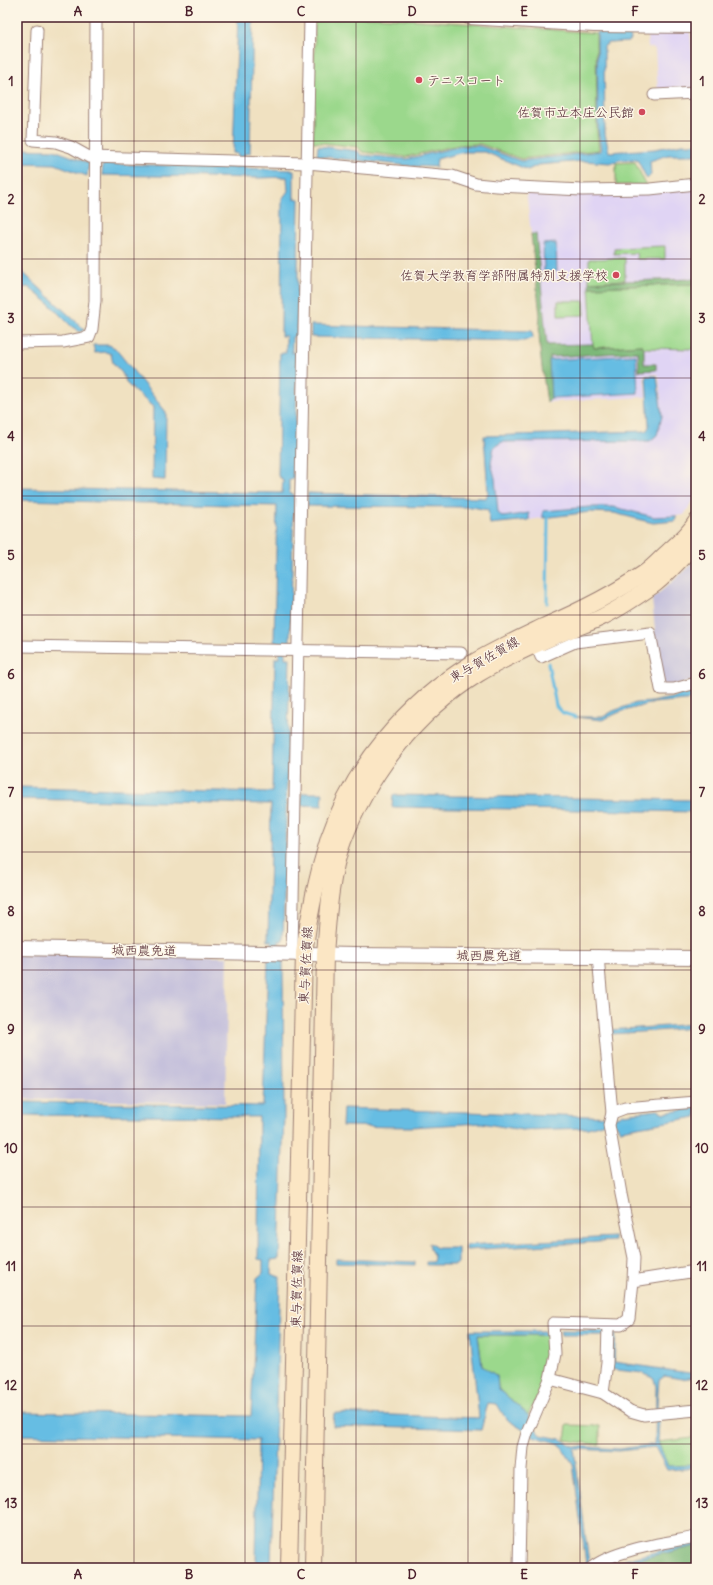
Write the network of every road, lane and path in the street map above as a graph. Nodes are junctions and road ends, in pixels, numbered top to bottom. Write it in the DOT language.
graph roads {
  1 [pos="96,17"];
  2 [pos="310,17"];
  3 [pos="469,17"];
  4 [pos="544,19"];
  5 [pos="696,26"];
  6 [pos="37,30"];
  7 [pos="696,93"];
  8 [pos="654,95"];
  9 [pos="96,158"];
  10 [pos="307,163"];
  11 [pos="696,184"];
  12 [pos="17,343"];
  13 [pos="696,522"];
  14 [pos="696,543"];
  15 [pos="536,644"];
  16 [pos="17,646"];
  17 [pos="288,651"];
  18 [pos="461,653"];
  19 [pos="696,683"];
  20 [pos="17,948"];
  21 [pos="287,953"];
  22 [pos="326,954"];
  23 [pos="598,956"];
  24 [pos="696,958"];
  25 [pos="696,1102"];
  26 [pos="612,1113"];
  27 [pos="696,1271"];
  28 [pos="633,1281"];
  29 [pos="608,1330"];
  30 [pos="550,1379"];
  31 [pos="603,1393"];
  32 [pos="696,1410"];
  33 [pos="696,1537"];
  34 [pos="289,1568"];
  35 [pos="313,1568"];
  36 [pos="519,1568"];
  37 [pos="591,1568"];
  1 -- 9 [label="street"];
  2 -- 10 [label="street"];
  3 -- 4 [label="street"];
  4 -- 5 [label="street"];
  6 -- 9 [label="street"];
  7 -- 8 [label="street"];
  9 -- 10 [label="street"];
  9 -- 12 [label="street"];
  10 -- 11 [label="street"];
  10 -- 17 [label="street"];
  13 -- 21 [label="main road, 東与賀佐賀線"];
  14 -- 15 [label="main road, 東与賀佐賀線"];
  15 -- 19 [label="street"];
  15 -- 22 [label="main road, 東与賀佐賀線"];
  16 -- 17 [label="street"];
  17 -- 18 [label="street"];
  17 -- 21 [label="street"];
  20 -- 21 [label="street, 城西農免道"];
  21 -- 22 [label="street, 城西農免道"];
  21 -- 34 [label="main road, 東与賀佐賀線"];
  22 -- 23 [label="street, 城西農免道"];
  22 -- 35 [label="main road, 東与賀佐賀線"];
  23 -- 24 [label="street, 城西農免道"];
  23 -- 26 [label="street"];
  25 -- 26 [label="street"];
  26 -- 28 [label="street"];
  27 -- 28 [label="street"];
  28 -- 29 [label="street"];
  29 -- 30 [label="street"];
  29 -- 31 [label="street"];
  30 -- 31 [label="street"];
  30 -- 36 [label="street"];
  31 -- 32 [label="street"];
  33 -- 37 [label="street"];
}
